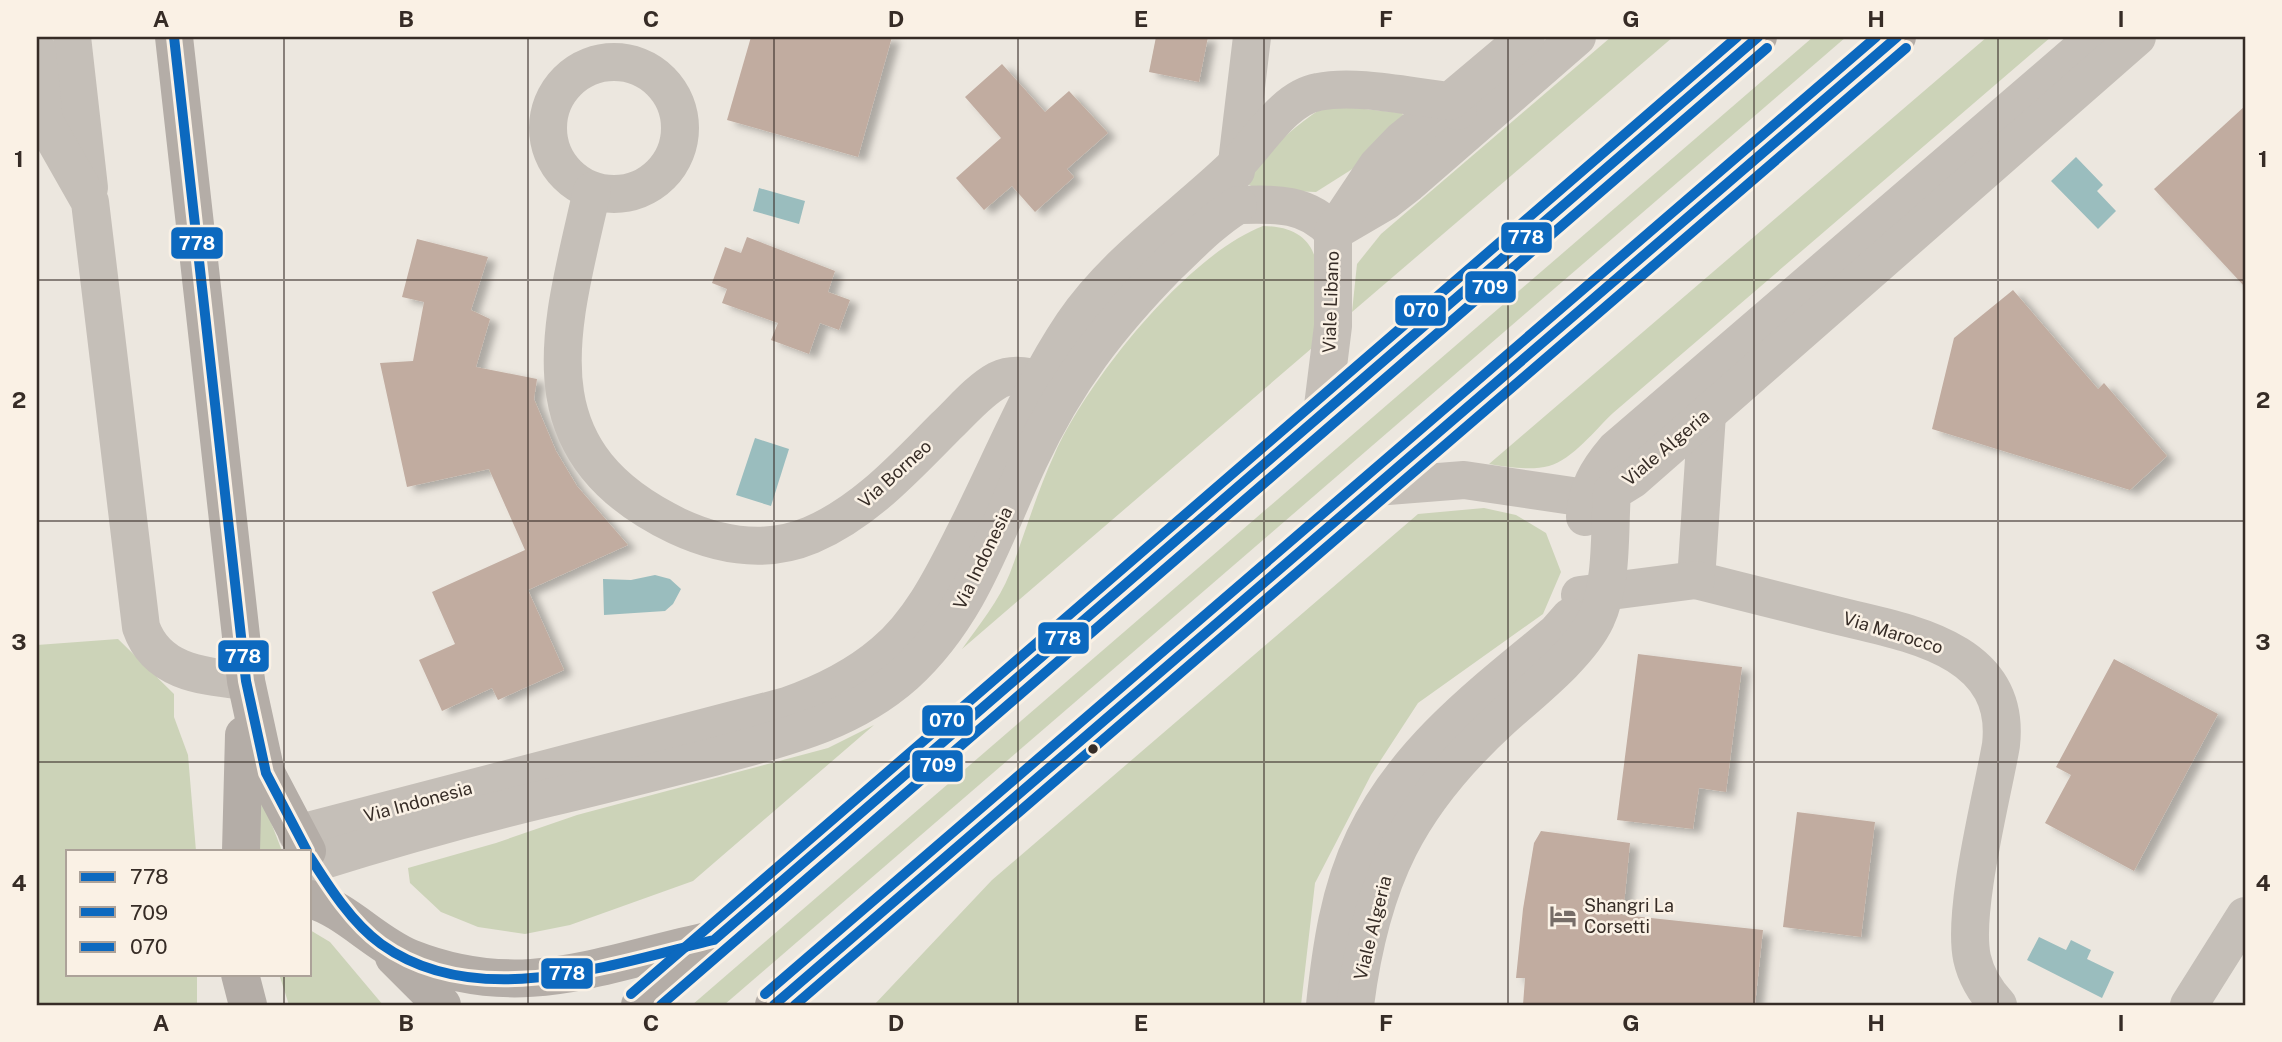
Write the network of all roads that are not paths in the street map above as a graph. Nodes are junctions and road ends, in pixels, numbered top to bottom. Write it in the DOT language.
graph roads {
  1 [pos="72,37"];
  2 [pos="174,37"];
  3 [pos="1252,37"];
  4 [pos="1526,37"];
  5 [pos="1577,37"];
  6 [pos="1758,37"];
  7 [pos="1897,37"];
  8 [pos="2111,42"];
  9 [pos="37,50"];
  10 [pos="1461,115"];
  11 [pos="1235,165"];
  12 [pos="592,191"];
  13 [pos="90,202"];
  14 [pos="1238,205"];
  15 [pos="1333,232"];
  16 [pos="1052,386"];
  17 [pos="1697,401"];
  18 [pos="1322,414"];
  19 [pos="1375,487"];
  20 [pos="1599,495"];
  21 [pos="1696,580"];
  22 [pos="1592,593"];
  23 [pos="246,681"];
  24 [pos="241,850"];
  25 [pos="302,850"];
  26 [pos="312,859"];
  27 [pos="312,869"];
  28 [pos="2245,916"];
  29 [pos="714,940"];
  30 [pos="382,945"];
  31 [pos="238,976"];
  32 [pos="239,976"];
  33 [pos="234,1005"];
  34 [pos="248,1005"];
  35 [pos="442,1005"];
  36 [pos="640,1005"];
  37 [pos="774,1005"];
  38 [pos="1325,1005"];
  39 [pos="1355,1005"];
  40 [pos="1998,1005"];
  41 [pos="2189,1005"];
  1 -- 13 [label="street"];
  2 -- 23 [label="main road"];
  3 -- 11 [label="street"];
  4 -- 10 [label="street, Viale Libano"];
  5 -- 10 [label="street, Viale Libano"];
  6 -- 18 [label="main road"];
  7 -- 19 [label="main road"];
  8 -- 17 [label="street, Viale Algeria"];
  9 -- 13 [label="street"];
  10 -- 11 [label="street"];
  10 -- 15 [label="street, Viale Libano"];
  11 -- 14 [label="street"];
  11 -- 16 [label="street, Via Indonesia"];
  12 -- 16 [label="street, Via Borneo"];
  13 -- 23 [label="street"];
  14 -- 15 [label="street, Viale Libano"];
  14 -- 16 [label="street, Via Indonesia"];
  15 -- 18 [label="street, Viale Libano"];
  16 -- 26 [label="street, Via Indonesia"];
  17 -- 20 [label="street, Viale Algeria"];
  17 -- 21 [label="street"];
  18 -- 29 [label="main road"];
  19 -- 20 [label="street"];
  19 -- 37 [label="main road"];
  20 -- 22 [label="street, Viale Algeria"];
  21 -- 22 [label="street"];
  21 -- 40 [label="street, Via Marocco"];
  22 -- 38 [label="street, Viale Algeria"];
  22 -- 39 [label="street, Viale Algeria"];
  23 -- 24 [label="main road"];
  23 -- 25 [label="main road"];
  27 -- 30 [label="main road"];
  28 -- 41 [label="street"];
  29 -- 30 [label="main road"];
  29 -- 36 [label="main road"];
  30 -- 35 [label="main road"];
  31 -- 33 [label="main road"];
  32 -- 34 [label="main road"];
}
